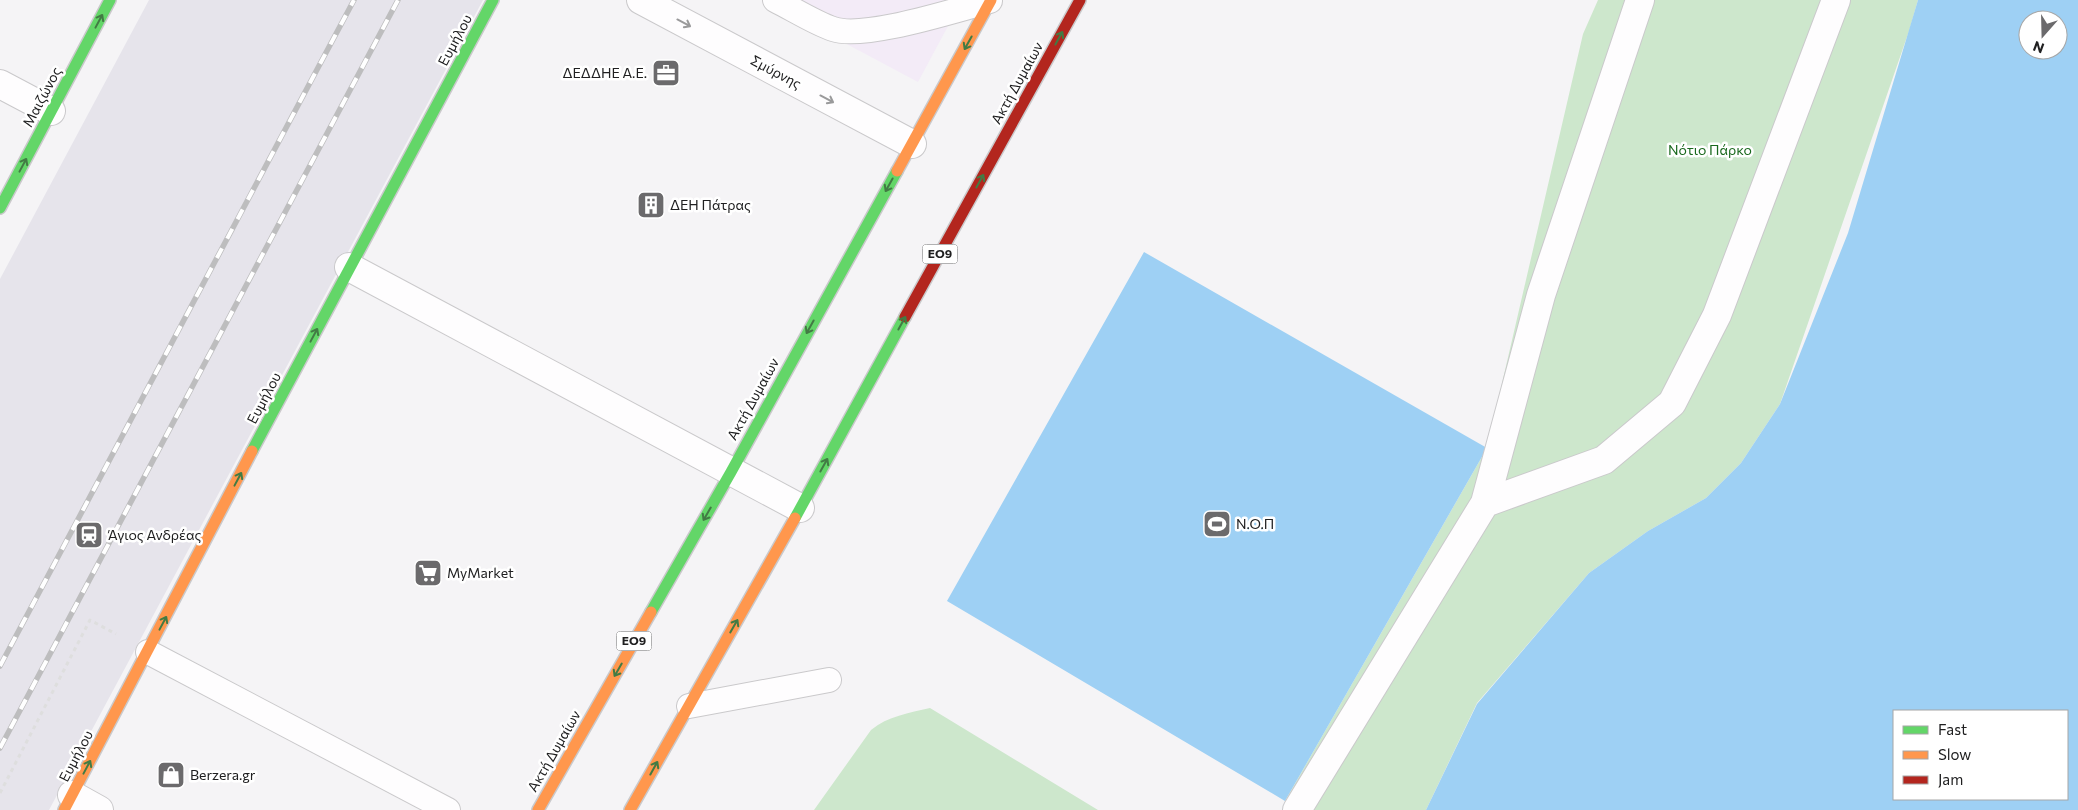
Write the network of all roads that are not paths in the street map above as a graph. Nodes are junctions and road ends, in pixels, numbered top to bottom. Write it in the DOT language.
graph roads {
  1 [pos="110,0"];
  2 [pos="493,0"];
  3 [pos="641,0"];
  4 [pos="775,0"];
  5 [pos="1080,0"];
  6 [pos="1640,0"];
  7 [pos="1836,0"];
  8 [pos="991,1"];
  9 [pos="0,84"];
  10 [pos="51,112"];
  11 [pos="912,144"];
  12 [pos="0,208"];
  13 [pos="350,267"];
  14 [pos="731,472"];
  15 [pos="1485,503"];
  16 [pos="800,508"];
  17 [pos="148,652"];
  18 [pos="829,680"];
  19 [pos="689,706"];
  20 [pos="68,803"];
  21 [pos="99,810"];
  22 [pos="448,810"];
  23 [pos="538,810"];
  24 [pos="630,810"];
  25 [pos="1296,810"];
  10 -- 1 [label="main road, Μαιζώνος, one-way"];
  2 -- 13 [label="main road, Ευμήλου"];
  3 -- 11 [label="street, Σμύρνης, one-way"];
  4 -- 8 [label="lane"];
  16 -- 5 [label="main road, Ακτή Δυμαίων / ΕΟ9, one-way"];
  6 -- 15 [label="street"];
  7 -- 15 [label="street"];
  8 -- 11 [label="main road, Ακτή Δυμαίων / ΕΟ9, one-way"];
  9 -- 10 [label="street"];
  12 -- 10 [label="main road, Μαιζώνος, one-way"];
  11 -- 14 [label="main road, Ακτή Δυμαίων / ΕΟ9, one-way"];
  13 -- 14 [label="street"];
  17 -- 13 [label="main road, Ευμήλου, one-way"];
  14 -- 16 [label="street"];
  14 -- 23 [label="main road, Ακτή Δυμαίων / ΕΟ9, one-way"];
  15 -- 25 [label="street"];
  19 -- 16 [label="main road, Ακτή Δυμαίων / ΕΟ9, one-way"];
  20 -- 17 [label="main road, Ευμήλου, one-way"];
  17 -- 22 [label="lane"];
  18 -- 19 [label="lane"];
  24 -- 19 [label="main road, Ακτή Δυμαίων / ΕΟ9, one-way"];
  20 -- 21 [label="street"];
}
